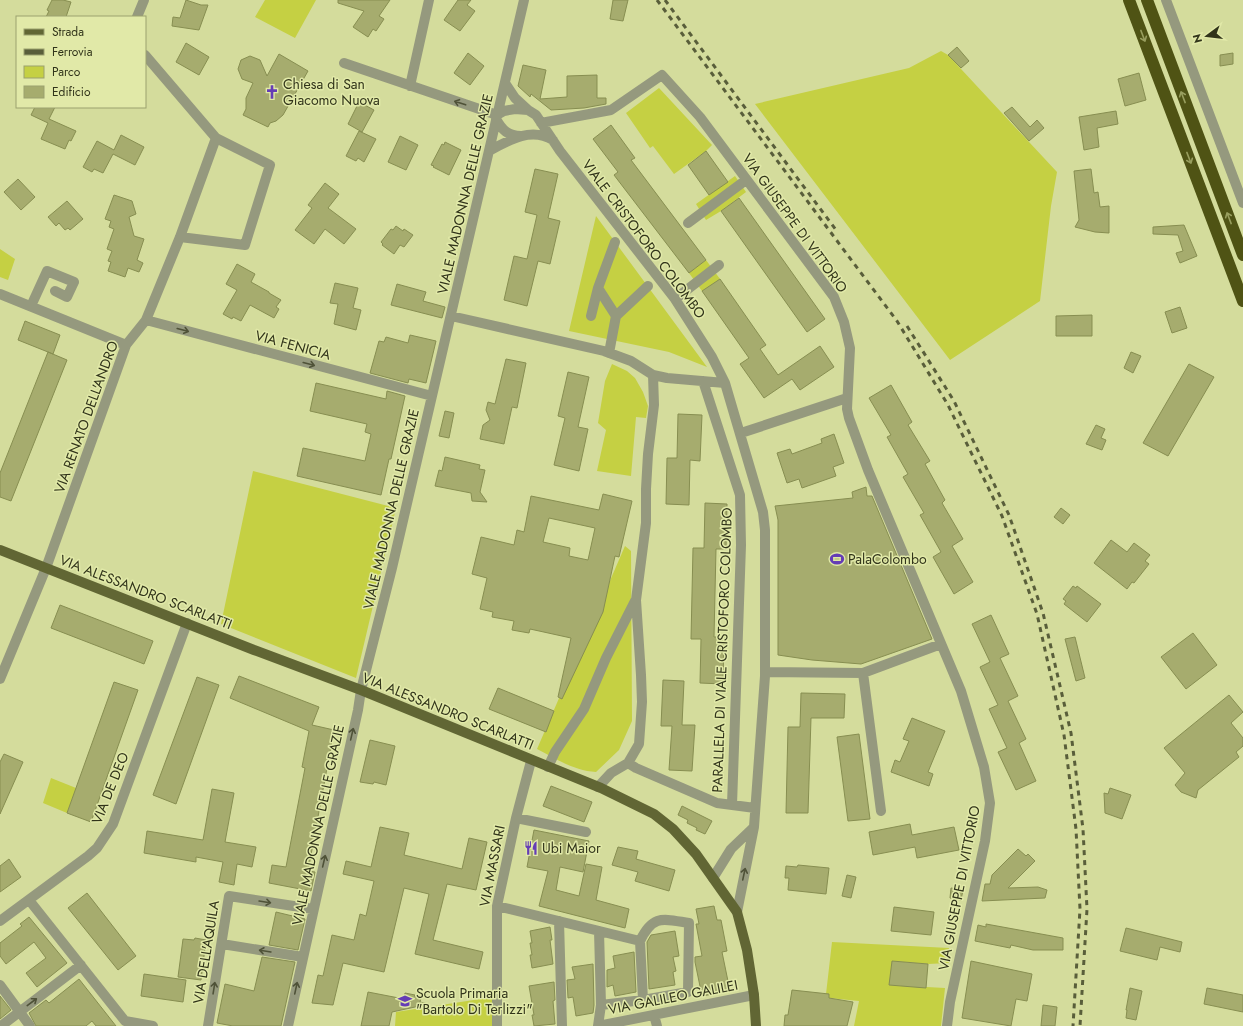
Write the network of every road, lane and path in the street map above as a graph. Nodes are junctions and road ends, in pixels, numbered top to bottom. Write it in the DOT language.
graph roads {
  1 [pos="144,0"];
  2 [pos="429,0"];
  3 [pos="524,0"];
  4 [pos="1129,0"];
  5 [pos="1147,0"];
  6 [pos="1166,0"];
  7 [pos="136,16"];
  8 [pos="146,56"];
  9 [pos="344,63"];
  10 [pos="505,83"];
  11 [pos="410,86"];
  12 [pos="528,110"];
  13 [pos="497,117"];
  14 [pos="541,123"];
  15 [pos="522,136"];
  16 [pos="216,138"];
  17 [pos="553,140"];
  18 [pos="489,151"];
  19 [pos="746,180"];
  20 [pos="1243,203"];
  21 [pos="688,223"];
  22 [pos="180,237"];
  23 [pos="615,242"];
  24 [pos="1243,255"];
  25 [pos="719,265"];
  26 [pos="648,286"];
  27 [pos="598,288"];
  28 [pos="56,291"];
  29 [pos="0,294"];
  30 [pos="675,299"];
  31 [pos="1243,301"];
  32 [pos="31,306"];
  33 [pos="451,316"];
  34 [pos="591,316"];
  35 [pos="616,316"];
  36 [pos="146,320"];
  37 [pos="126,345"];
  38 [pos="609,353"];
  39 [pos="653,375"];
  40 [pos="703,382"];
  41 [pos="726,383"];
  42 [pos="432,396"];
  43 [pos="847,398"];
  44 [pos="741,433"];
  45 [pos="0,550"];
  46 [pos="46,568"];
  47 [pos="636,600"];
  48 [pos="187,624"];
  49 [pos="941,644"];
  50 [pos="765,672"];
  51 [pos="863,673"];
  52 [pos="0,679"];
  53 [pos="361,690"];
  54 [pos="531,761"];
  55 [pos="628,763"];
  56 [pos="548,767"];
  57 [pos="598,787"];
  58 [pos="732,805"];
  59 [pos="755,808"];
  60 [pos="881,811"];
  61 [pos="516,818"];
  62 [pos="754,826"];
  63 [pos="586,832"];
  64 [pos="713,878"];
  65 [pos="29,900"];
  66 [pos="497,906"];
  67 [pos="313,909"];
  68 [pos="737,912"];
  69 [pos="0,921"];
  70 [pos="559,921"];
  71 [pos="599,931"];
  72 [pos="640,941"];
  73 [pos="222,944"];
  74 [pos="303,957"];
  75 [pos="80,965"];
  76 [pos="0,985"];
  77 [pos="754,995"];
  78 [pos="643,1000"];
  79 [pos="601,1005"];
  80 [pos="20,1012"];
  81 [pos="654,1015"];
  82 [pos="125,1024"];
  83 [pos="1,1026"];
  84 [pos="30,1026"];
  85 [pos="154,1026"];
  86 [pos="208,1026"];
  87 [pos="288,1026"];
  88 [pos="497,1026"];
  89 [pos="562,1026"];
  90 [pos="598,1026"];
  91 [pos="656,1026"];
  92 [pos="756,1026"];
  93 [pos="947,1026"];
  1 -- 7 [label="street"];
  2 -- 11 [label="street"];
  3 -- 10 [label="street, VIALE MADONNA DELLE GRAZIE"];
  4 -- 31 [label="highway, one-way"];
  24 -- 5 [label="highway, one-way"];
  6 -- 20 [label="street"];
  8 -- 16 [label="street"];
  9 -- 11 [label="street"];
  10 -- 12 [label="street, VIALE CRISTOFORO COLOMBO"];
  10 -- 13 [label="street, VIALE MADONNA DELLE GRAZIE"];
  13 -- 11 [label="street, one-way"];
  12 -- 13 [label="street"];
  12 -- 14 [label="street, VIALE CRISTOFORO COLOMBO"];
  13 -- 15 [label="street"];
  13 -- 18 [label="street, VIALE MADONNA DELLE GRAZIE"];
  14 -- 17 [label="street, VIALE CRISTOFORO COLOMBO"];
  14 -- 19 [label="street, VIA GIUSEPPE DI VITTORIO"];
  15 -- 17 [label="street"];
  15 -- 18 [label="street"];
  16 -- 22 [label="street, VIA RENATO DELL'ANDRO"];
  16 -- 22 [label="street"];
  17 -- 30 [label="street, VIALE CRISTOFORO COLOMBO"];
  18 -- 33 [label="street, VIALE MADONNA DELLE GRAZIE"];
  19 -- 21 [label="street"];
  19 -- 43 [label="street, VIA GIUSEPPE DI VITTORIO"];
  22 -- 36 [label="street, VIA RENATO DELL'ANDRO"];
  23 -- 27 [label="street"];
  25 -- 30 [label="street"];
  26 -- 35 [label="street"];
  27 -- 34 [label="street"];
  27 -- 35 [label="street"];
  28 -- 32 [label="street"];
  29 -- 32 [label="street"];
  30 -- 41 [label="street, VIALE CRISTOFORO COLOMBO"];
  32 -- 37 [label="street"];
  33 -- 38 [label="street"];
  33 -- 42 [label="street, VIALE MADONNA DELLE GRAZIE"];
  35 -- 38 [label="street"];
  36 -- 37 [label="street, VIA RENATO DELL'ANDRO"];
  36 -- 42 [label="street, VIA FENICIA, one-way"];
  37 -- 46 [label="street, VIA RENATO DELL'ANDRO"];
  38 -- 39 [label="street"];
  39 -- 40 [label="street"];
  39 -- 47 [label="street"];
  40 -- 41 [label="street"];
  40 -- 58 [label="street, PARALLELA DI VIALE CRISTOFORO COLOMBO"];
  41 -- 44 [label="street, VIALE CRISTOFORO COLOMBO"];
  42 -- 53 [label="street, VIALE MADONNA DELLE GRAZIE"];
  43 -- 44 [label="street"];
  43 -- 49 [label="street, VIA GIUSEPPE DI VITTORIO"];
  44 -- 50 [label="street, VIALE CRISTOFORO COLOMBO"];
  45 -- 46 [label="main road, VIA ALESSANDRO SCARLATTI"];
  46 -- 48 [label="main road, VIA ALESSANDRO SCARLATTI"];
  46 -- 52 [label="street, VIA RENATO DELL'ANDRO"];
  47 -- 55 [label="street"];
  47 -- 56 [label="street"];
  48 -- 53 [label="main road, VIA ALESSANDRO SCARLATTI"];
  48 -- 65 [label="street, VIA DE DEO"];
  49 -- 51 [label="street"];
  49 -- 93 [label="street, VIA GIUSEPPE DI VITTORIO"];
  50 -- 51 [label="street"];
  50 -- 59 [label="street, VIALE CRISTOFORO COLOMBO"];
  51 -- 60 [label="street"];
  53 -- 54 [label="main road, VIA ALESSANDRO SCARLATTI"];
  67 -- 53 [label="street, VIALE MADONNA DELLE GRAZIE, one-way"];
  54 -- 56 [label="main road, VIA ALESSANDRO SCARLATTI"];
  54 -- 61 [label="street, VIA MASSARI"];
  55 -- 57 [label="street"];
  55 -- 58 [label="street"];
  56 -- 57 [label="main road, VIA ALESSANDRO SCARLATTI"];
  57 -- 64 [label="main road, VIA ALESSANDRO SCARLATTI"];
  58 -- 59 [label="street"];
  59 -- 62 [label="street, VIALE CRISTOFORO COLOMBO"];
  61 -- 63 [label="street"];
  61 -- 66 [label="street, VIA MASSARI"];
  62 -- 64 [label="street"];
  68 -- 62 [label="street, VIALE CRISTOFORO COLOMBO, one-way"];
  64 -- 68 [label="main road, VIA ALESSANDRO SCARLATTI"];
  65 -- 69 [label="street, VIA DE DEO"];
  65 -- 75 [label="street"];
  66 -- 70 [label="street"];
  66 -- 88 [label="street, VIA MASSARI"];
  73 -- 67 [label="street, VIA DELL'AQUILA, one-way"];
  67 -- 74 [label="street, VIALE MADONNA DELLE GRAZIE"];
  68 -- 77 [label="main road, VIA ALESSANDRO SCARLATTI"];
  70 -- 71 [label="street"];
  70 -- 89 [label="street"];
  71 -- 72 [label="street"];
  71 -- 79 [label="street"];
  72 -- 78 [label="street"];
  72 -- 78 [label="street"];
  74 -- 73 [label="street, one-way"];
  86 -- 73 [label="street, VIA DELL'AQUILA, one-way"];
  87 -- 74 [label="street, VIALE MADONNA DELLE GRAZIE, one-way"];
  80 -- 75 [label="street, one-way"];
  75 -- 82 [label="street"];
  76 -- 80 [label="street"];
  77 -- 81 [label="street, VIA GALILEO GALILEI"];
  77 -- 92 [label="main road, VIA ALESSANDRO SCARLATTI"];
  78 -- 79 [label="street"];
  79 -- 90 [label="street"];
  80 -- 83 [label="street"];
  80 -- 84 [label="street"];
  81 -- 90 [label="street, VIA GALILEO GALILEI"];
  81 -- 91 [label="street"];
  82 -- 85 [label="street"];
}
